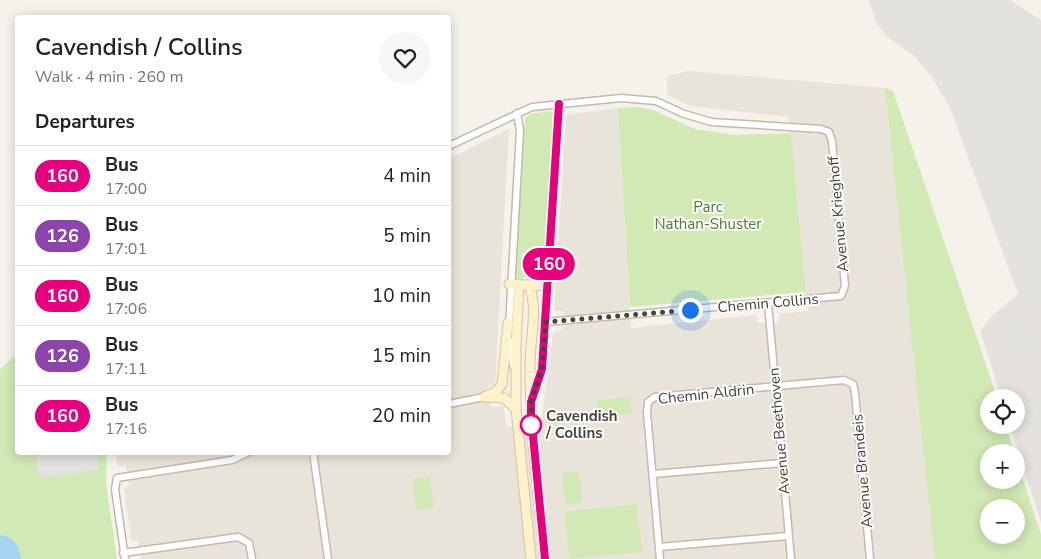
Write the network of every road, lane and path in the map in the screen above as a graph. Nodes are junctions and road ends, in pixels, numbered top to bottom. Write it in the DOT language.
graph roads {
  1 [pos="559,104"];
  2 [pos="517,113"];
  3 [pos="451,145"];
  4 [pos="510,284"];
  5 [pos="519,284"];
  6 [pos="529,285"];
  7 [pos="548,286"];
  8 [pos="841,296"];
  9 [pos="768,304"];
  10 [pos="546,322"];
  11 [pos="508,323"];
  12 [pos="853,384"];
  13 [pos="776,387"];
  14 [pos="517,390"];
  15 [pos="484,397"];
  16 [pos="531,402"];
  17 [pos="451,404"];
  18 [pos="516,409"];
  19 [pos="243,455"];
  20 [pos="313,455"];
  21 [pos="782,463"];
  22 [pos="653,474"];
  23 [pos="788,536"];
  24 [pos="659,547"];
  25 [pos="124,556"];
  26 [pos="252,559"];
  27 [pos="328,559"];
  28 [pos="531,559"];
  29 [pos="545,559"];
  30 [pos="660,559"];
  31 [pos="791,559"];
  32 [pos="870,559"];
  1 -- 2 [label="street"];
  1 -- 7 [label="street"];
  1 -- 8 [label="street, Avenue Krieghoff"];
  2 -- 3 [label="street"];
  2 -- 4 [label="street"];
  4 -- 5 [label="main road"];
  4 -- 11 [label="street"];
  5 -- 6 [label="main road"];
  5 -- 14 [label="main road"];
  6 -- 7 [label="main road"];
  6 -- 16 [label="main road"];
  7 -- 10 [label="street"];
  8 -- 9 [label="street, Chemin Collins"];
  9 -- 10 [label="street, Chemin Collins"];
  9 -- 13 [label="street, Avenue Beethoven"];
  10 -- 16 [label="street"];
  11 -- 14 [label="street"];
  11 -- 15 [label="main road"];
  12 -- 13 [label="street, Chemin Aldrin"];
  12 -- 32 [label="street, Avenue Brandeis"];
  13 -- 21 [label="street, Avenue Beethoven"];
  13 -- 22 [label="street, Chemin Aldrin"];
  14 -- 18 [label="main road"];
  15 -- 17 [label="street"];
  15 -- 18 [label="main road"];
  16 -- 29 [label="main road"];
  18 -- 28 [label="main road"];
  19 -- 25 [label="street"];
  20 -- 27 [label="street"];
  21 -- 22 [label="street"];
  21 -- 23 [label="street, Avenue Beethoven"];
  22 -- 24 [label="street"];
  23 -- 24 [label="street"];
  23 -- 31 [label="street, Avenue Beethoven"];
  24 -- 30 [label="street"];
  25 -- 26 [label="street"];
}
